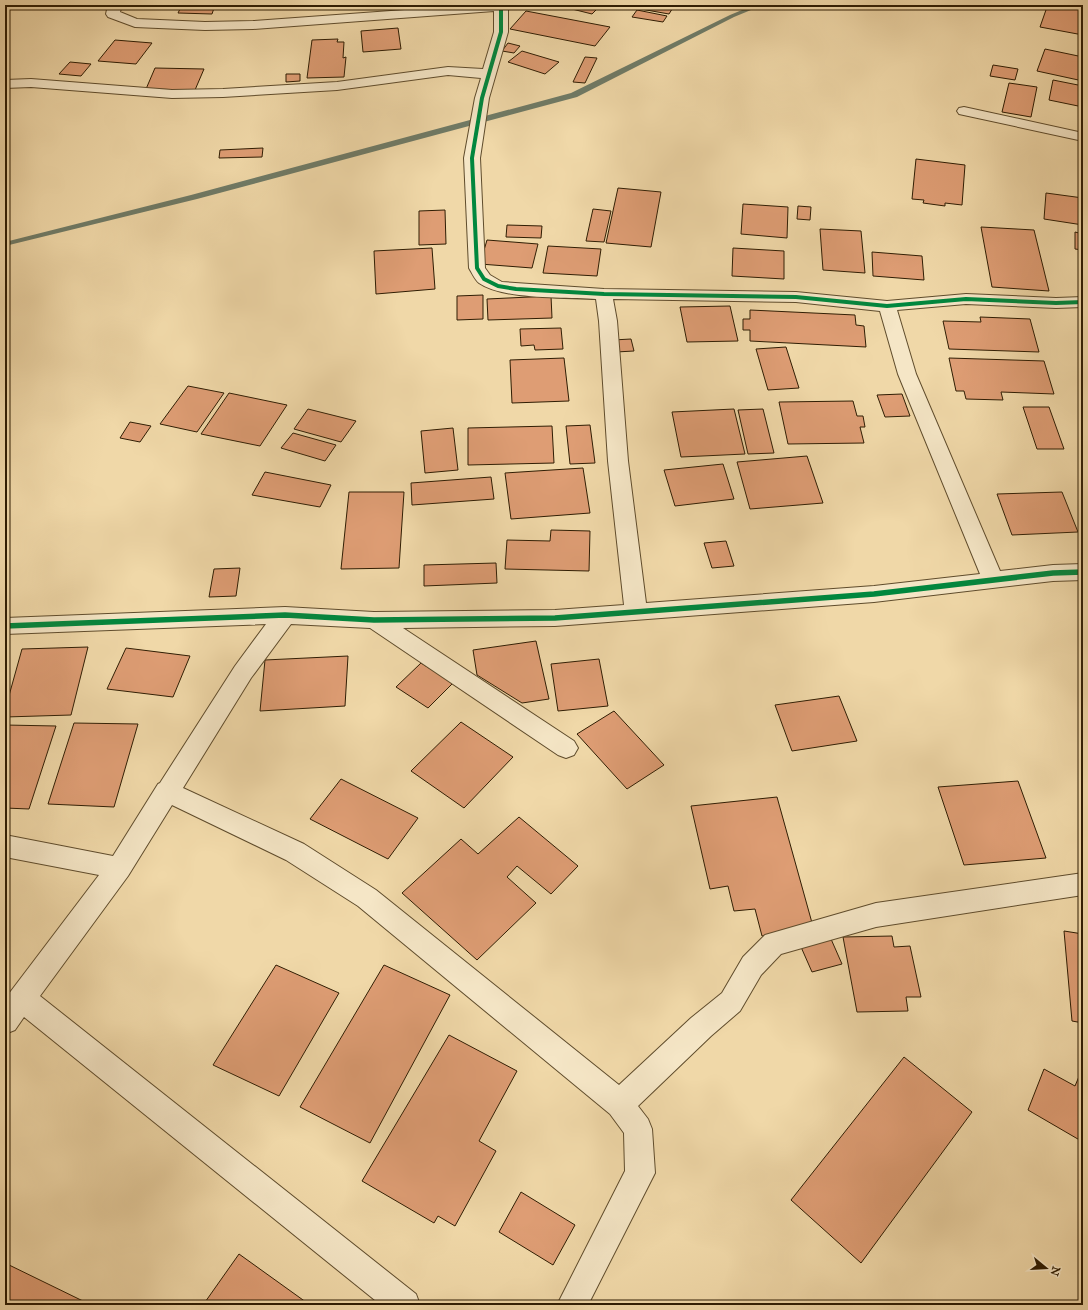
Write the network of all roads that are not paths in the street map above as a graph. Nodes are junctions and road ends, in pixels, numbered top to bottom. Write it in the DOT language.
graph roads {
  1 [pos="115,5"];
  2 [pos="500,6"];
  3 [pos="490,74"];
  4 [pos="5,84"];
  5 [pos="964,111"];
  6 [pos="1083,137"];
  7 [pos="604,294"];
  8 [pos="1083,302"];
  9 [pos="887,306"];
  10 [pos="1083,572"];
  11 [pos="993,580"];
  12 [pos="636,612"];
  13 [pos="285,615"];
  14 [pos="374,620"];
  15 [pos="5,626"];
  16 [pos="566,748"];
  17 [pos="166,791"];
  18 [pos="5,846"];
  19 [pos="119,868"];
  20 [pos="1083,884"];
  21 [pos="22,998"];
  22 [pos="5,1020"];
  23 [pos="620,1104"];
  24 [pos="405,1305"];
  25 [pos="572,1305"];
  1 -- 2 [label="street"];
  2 -- 3 [label="street"];
  3 -- 4 [label="street"];
  3 -- 7 [label="street"];
  5 -- 6 [label="street"];
  7 -- 9 [label="street"];
  7 -- 12 [label="street"];
  8 -- 9 [label="street"];
  9 -- 11 [label="street"];
  10 -- 11 [label="street"];
  11 -- 12 [label="street"];
  12 -- 14 [label="street"];
  13 -- 14 [label="street"];
  13 -- 15 [label="street"];
  13 -- 17 [label="street"];
  14 -- 16 [label="street"];
  17 -- 19 [label="street"];
  17 -- 23 [label="street"];
  18 -- 19 [label="street"];
  19 -- 21 [label="street"];
  20 -- 23 [label="street"];
  21 -- 22 [label="street"];
  21 -- 24 [label="street"];
  23 -- 25 [label="street"];
}
